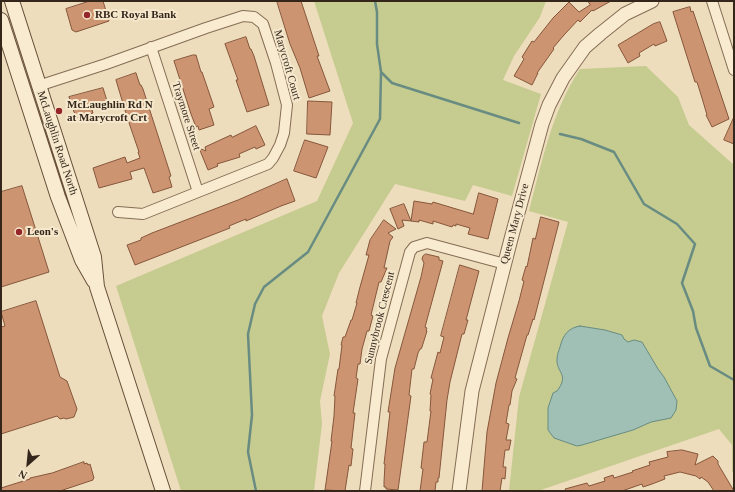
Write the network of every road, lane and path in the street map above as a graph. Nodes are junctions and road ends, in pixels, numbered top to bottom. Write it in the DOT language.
graph roads {
  1 [pos="12,1"];
  2 [pos="652,1"];
  3 [pos="712,1"];
  4 [pos="634,5"];
  5 [pos="1,20"];
  6 [pos="152,47"];
  7 [pos="734,70"];
  8 [pos="38,86"];
  9 [pos="198,192"];
  10 [pos="118,212"];
  11 [pos="505,264"];
  12 [pos="97,287"];
  13 [pos="163,491"];
  14 [pos="365,491"];
  15 [pos="460,491"];
  1 -- 8 [label="main road, McLaughlin Road North"];
  2 -- 4 [label="street, Queen Mary Drive"];
  3 -- 7 [label="street"];
  4 -- 11 [label="street, Queen Mary Drive"];
  5 -- 12 [label="main road, McLaughlin Road North"];
  6 -- 8 [label="street, Marycroft Court"];
  6 -- 9 [label="street, Traymore Street"];
  6 -- 9 [label="street, Marycroft Court"];
  8 -- 12 [label="main road, McLaughlin Road North"];
  9 -- 10 [label="street, Marycroft Court"];
  11 -- 14 [label="street, Sunnybrook Crescent"];
  11 -- 15 [label="street, Queen Mary Drive"];
  12 -- 13 [label="main road, McLaughlin Road North"];
}
